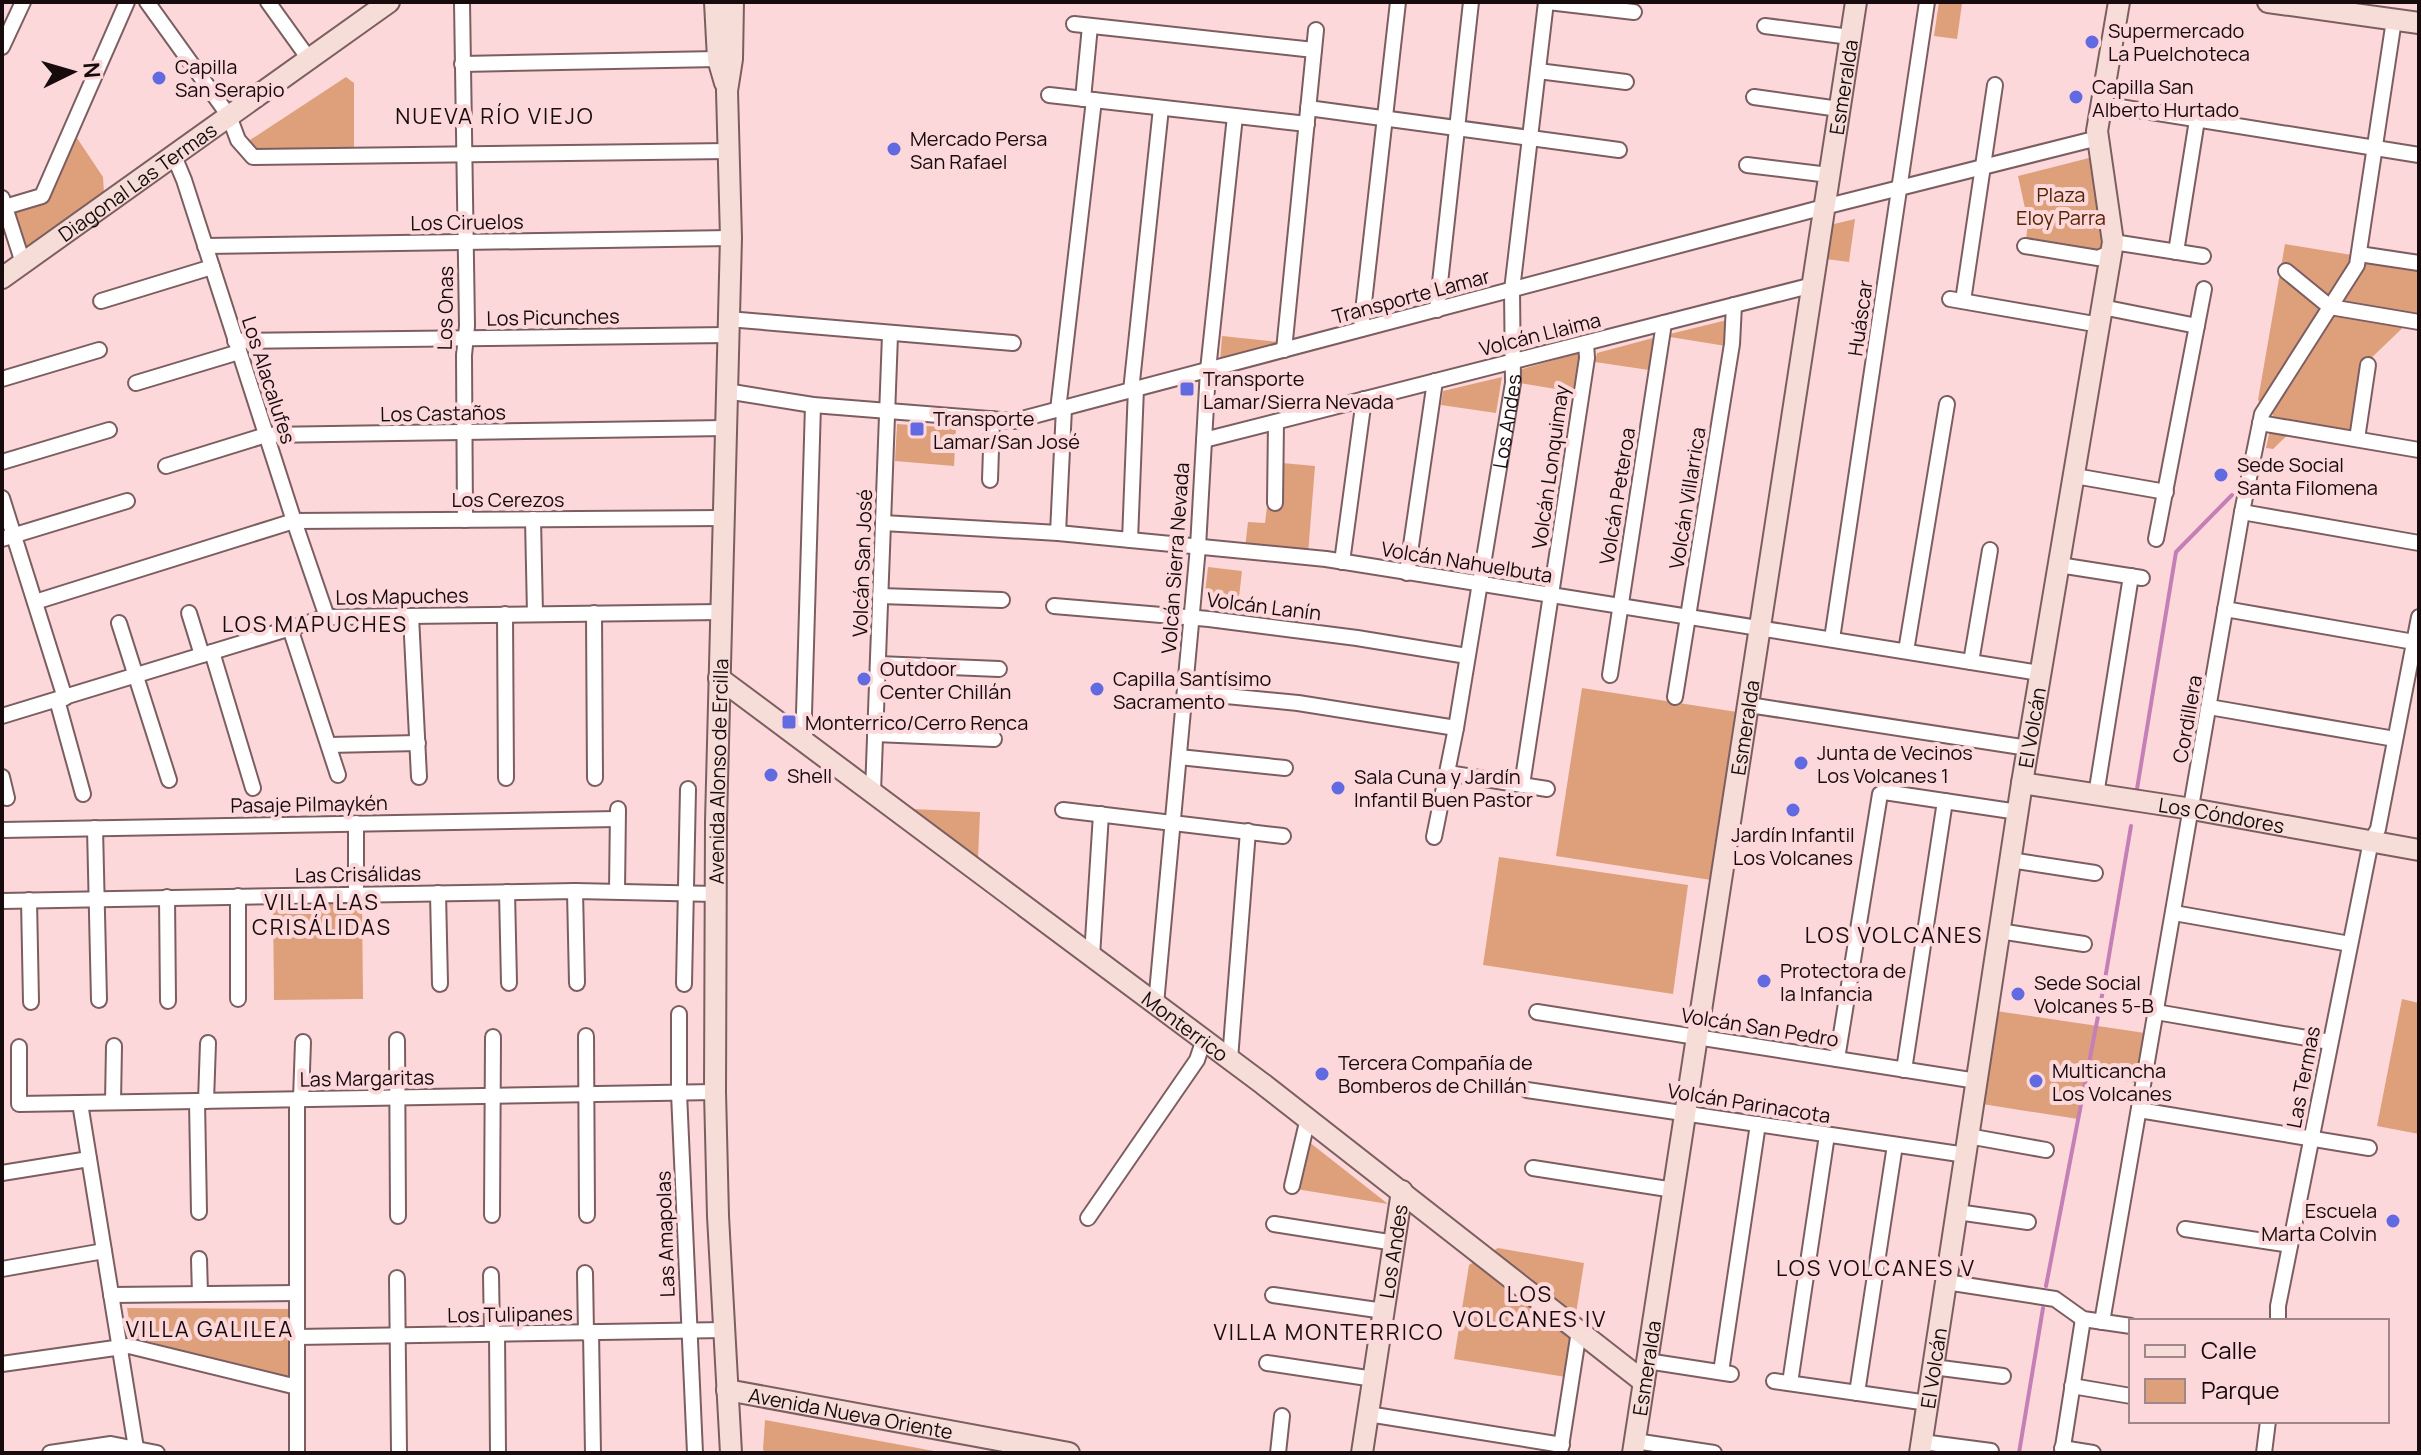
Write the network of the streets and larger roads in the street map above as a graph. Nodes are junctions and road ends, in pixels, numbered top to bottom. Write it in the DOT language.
graph roads {
  1 [pos="23,2"];
  2 [pos="127,2"];
  3 [pos="147,2"];
  4 [pos="268,2"];
  5 [pos="462,2"];
  6 [pos="715,2"];
  7 [pos="733,2"];
  8 [pos="1398,2"];
  9 [pos="1471,2"];
  10 [pos="1547,2"];
  11 [pos="1856,2"];
  12 [pos="1927,2"];
  13 [pos="2119,2"];
  14 [pos="2268,2"];
  15 [pos="378,5"];
  16 [pos="1634,12"];
  17 [pos="2394,20"];
  18 [pos="2419,23"];
  19 [pos="1074,24"];
  20 [pos="1090,26"];
  21 [pos="1765,26"];
  22 [pos="1316,30"];
  23 [pos="1850,37"];
  24 [pos="2,47"];
  25 [pos="1314,50"];
  26 [pos="309,59"];
  27 [pos="718,59"];
  28 [pos="462,64"];
  29 [pos="1538,71"];
  30 [pos="1626,82"];
  31 [pos="1995,85"];
  32 [pos="727,91"];
  33 [pos="1049,95"];
  34 [pos="1754,97"];
  35 [pos="1089,100"];
  36 [pos="2101,104"];
  37 [pos="1161,108"];
  38 [pos="1308,108"];
  39 [pos="1839,109"];
  40 [pos="229,116"];
  41 [pos="1235,116"];
  42 [pos="1385,118"];
  43 [pos="2197,120"];
  44 [pos="1307,124"];
  45 [pos="1457,128"];
  46 [pos="1530,138"];
  47 [pos="2098,138"];
  48 [pos="2374,148"];
  49 [pos="1619,150"];
  50 [pos="729,151"];
  51 [pos="464,154"];
  52 [pos="2419,155"];
  53 [pos="174,156"];
  54 [pos="1747,165"];
  55 [pos="1982,167"];
  56 [pos="1829,175"];
  57 [pos="1900,187"];
  58 [pos="3,202"];
  59 [pos="1824,207"];
  60 [pos="731,238"];
  61 [pos="465,242"];
  62 [pos="205,246"];
  63 [pos="2025,246"];
  64 [pos="2112,247"];
  65 [pos="2176,252"];
  66 [pos="2359,254"];
  67 [pos="2203,256"];
  68 [pos="23,263"];
  69 [pos="2419,263"];
  70 [pos="212,267"];
  71 [pos="2286,271"];
  72 [pos="2,278"];
  73 [pos="1813,285"];
  74 [pos="2204,289"];
  75 [pos="1512,290"];
  76 [pos="101,301"];
  77 [pos="1734,305"];
  78 [pos="2330,307"];
  79 [pos="1437,310"];
  80 [pos="2101,316"];
  81 [pos="2419,322"];
  82 [pos="1664,323"];
  83 [pos="2197,326"];
  84 [pos="728,327"];
  85 [pos="1361,329"];
  86 [pos="890,335"];
  87 [pos="465,338"];
  88 [pos="1013,343"];
  89 [pos="1586,343"];
  90 [pos="237,346"];
  91 [pos="99,350"];
  92 [pos="1284,350"];
  93 [pos="1511,362"];
  94 [pos="2368,365"];
  95 [pos="1208,370"];
  96 [pos="2,379"];
  97 [pos="1435,381"];
  98 [pos="136,383"];
  99 [pos="1134,390"];
  100 [pos="726,391"];
  101 [pos="1364,399"];
  102 [pos="1947,404"];
  103 [pos="813,405"];
  104 [pos="1061,409"];
  105 [pos="887,411"];
  106 [pos="992,419"];
  107 [pos="1276,422"];
  108 [pos="2260,423"];
  109 [pos="726,428"];
  110 [pos="109,430"];
  111 [pos="464,432"];
  112 [pos="266,435"];
  113 [pos="2357,439"];
  114 [pos="1204,440"];
  115 [pos="2419,450"];
  116 [pos="2,462"];
  117 [pos="166,466"];
  118 [pos="2075,476"];
  119 [pos="990,480"];
  120 [pos="2166,492"];
  121 [pos="2,498"];
  122 [pos="127,501"];
  123 [pos="1275,503"];
  124 [pos="2242,512"];
  125 [pos="723,518"];
  126 [pos="533,519"];
  127 [pos="465,520"];
  128 [pos="294,521"];
  129 [pos="883,523"];
  130 [pos="1058,533"];
  131 [pos="8,537"];
  132 [pos="2156,539"];
  133 [pos="1130,540"];
  134 [pos="2419,543"];
  135 [pos="1198,547"];
  136 [pos="1990,550"];
  137 [pos="1342,562"];
  138 [pos="2059,565"];
  139 [pos="1407,573"];
  140 [pos="1481,585"];
  141 [pos="880,596"];
  142 [pos="1552,596"];
  143 [pos="1002,600"];
  144 [pos="35,602"];
  145 [pos="1054,606"];
  146 [pos="1620,606"];
  147 [pos="2225,609"];
  148 [pos="721,612"];
  149 [pos="189,613"];
  150 [pos="594,613"];
  151 [pos="505,614"];
  152 [pos="535,614"];
  153 [pos="411,616"];
  154 [pos="327,617"];
  155 [pos="1689,617"];
  156 [pos="2419,617"];
  157 [pos="1192,618"];
  158 [pos="119,623"];
  159 [pos="1760,627"];
  160 [pos="290,628"];
  161 [pos="1832,639"];
  162 [pos="2414,642"];
  163 [pos="1906,651"];
  164 [pos="207,654"];
  165 [pos="1467,656"];
  166 [pos="2415,660"];
  167 [pos="1971,662"];
  168 [pos="878,664"];
  169 [pos="999,669"];
  170 [pos="2040,673"];
  171 [pos="1610,675"];
  172 [pos="136,676"];
  173 [pos="719,678"];
  174 [pos="1185,692"];
  175 [pos="1675,697"];
  176 [pos="61,699"];
  177 [pos="1749,705"];
  178 [pos="2209,707"];
  179 [pos="2,716"];
  180 [pos="1456,728"];
  181 [pos="875,734"];
  182 [pos="994,739"];
  183 [pos="2395,739"];
  184 [pos="805,742"];
  185 [pos="418,743"];
  186 [pos="329,745"];
  187 [pos="2028,748"];
  188 [pos="1179,757"];
  189 [pos="1285,768"];
  190 [pos="1448,773"];
  191 [pos="338,775"];
  192 [pos="2,777"];
  193 [pos="419,777"];
  194 [pos="506,778"];
  195 [pos="595,778"];
  196 [pos="169,780"];
  197 [pos="2022,783"];
  198 [pos="1522,785"];
  199 [pos="253,788"];
  200 [pos="688,789"];
  201 [pos="1547,789"];
  202 [pos="873,792"];
  203 [pos="83,794"];
  204 [pos="2096,795"];
  205 [pos="7,798"];
  206 [pos="1945,801"];
  207 [pos="2192,809"];
  208 [pos="1063,810"];
  209 [pos="2018,812"];
  210 [pos="1101,814"];
  211 [pos="1173,822"];
  212 [pos="356,823"];
  213 [pos="95,828"];
  214 [pos="2,830"];
  215 [pos="1248,831"];
  216 [pos="1283,836"];
  217 [pos="1434,837"];
  218 [pos="2371,841"];
  219 [pos="2419,850"];
  220 [pos="2010,860"];
  221 [pos="2095,873"];
  222 [pos="575,891"];
  223 [pos="617,891"];
  224 [pos="507,892"];
  225 [pos="356,893"];
  226 [pos="438,893"];
  227 [pos="686,893"];
  228 [pos="715,894"];
  229 [pos="238,896"];
  230 [pos="167,897"];
  231 [pos="97,899"];
  232 [pos="29,900"];
  233 [pos="2,901"];
  234 [pos="2174,913"];
  235 [pos="1999,931"];
  236 [pos="2084,944"];
  237 [pos="2350,944"];
  238 [pos="1092,956"];
  239 [pos="509,983"];
  240 [pos="577,983"];
  241 [pos="440,984"];
  242 [pos="684,984"];
  243 [pos="238,999"];
  244 [pos="99,1000"];
  245 [pos="168,1001"];
  246 [pos="31,1002"];
  247 [pos="1156,1004"];
  248 [pos="1537,1012"];
  249 [pos="2156,1012"];
  250 [pos="679,1014"];
  251 [pos="586,1036"];
  252 [pos="493,1037"];
  253 [pos="1697,1037"];
  254 [pos="1204,1039"];
  255 [pos="397,1040"];
  256 [pos="303,1042"];
  257 [pos="2330,1042"];
  258 [pos="208,1043"];
  259 [pos="114,1046"];
  260 [pos="19,1047"];
  261 [pos="1230,1059"];
  262 [pos="1837,1059"];
  263 [pos="1904,1070"];
  264 [pos="1977,1081"];
  265 [pos="1527,1090"];
  266 [pos="715,1092"];
  267 [pos="679,1093"];
  268 [pos="586,1094"];
  269 [pos="492,1096"];
  270 [pos="398,1097"];
  271 [pos="299,1099"];
  272 [pos="202,1101"];
  273 [pos="113,1102"];
  274 [pos="80,1103"];
  275 [pos="2139,1110"];
  276 [pos="1686,1113"];
  277 [pos="1308,1118"];
  278 [pos="1758,1124"];
  279 [pos="1827,1135"];
  280 [pos="2311,1139"];
  281 [pos="1895,1145"];
  282 [pos="1967,1146"];
  283 [pos="2369,1148"];
  284 [pos="2046,1150"];
  285 [pos="89,1159"];
  286 [pos="1533,1168"];
  287 [pos="2,1173"];
  288 [pos="1292,1186"];
  289 [pos="1674,1190"];
  290 [pos="1402,1191"];
  291 [pos="199,1212"];
  292 [pos="1957,1212"];
  293 [pos="492,1215"];
  294 [pos="587,1215"];
  295 [pos="398,1216"];
  296 [pos="1088,1218"];
  297 [pos="2028,1222"];
  298 [pos="1274,1224"];
  299 [pos="2185,1229"];
  300 [pos="1395,1243"];
  301 [pos="2290,1245"];
  302 [pos="104,1251"];
  303 [pos="199,1259"];
  304 [pos="2,1269"];
  305 [pos="585,1273"];
  306 [pos="491,1275"];
  307 [pos="397,1278"];
  308 [pos="1946,1282"];
  309 [pos="297,1293"];
  310 [pos="200,1294"];
  311 [pos="111,1295"];
  312 [pos="1273,1295"];
  313 [pos="1384,1311"];
  314 [pos="2083,1319"];
  315 [pos="2278,1319"];
  316 [pos="2102,1322"];
  317 [pos="2129,1326"];
  318 [pos="724,1330"];
  319 [pos="689,1331"];
  320 [pos="1579,1331"];
  321 [pos="588,1332"];
  322 [pos="495,1334"];
  323 [pos="398,1335"];
  324 [pos="297,1337"];
  325 [pos="120,1346"];
  326 [pos="1267,1363"];
  327 [pos="2,1364"];
  328 [pos="1933,1367"];
  329 [pos="1646,1371"];
  330 [pos="2003,1376"];
  331 [pos="1374,1379"];
  332 [pos="1774,1381"];
  333 [pos="1790,1383"];
  334 [pos="2072,1386"];
  335 [pos="297,1387"];
  336 [pos="727,1390"];
  337 [pos="1857,1393"];
  338 [pos="2129,1396"];
  339 [pos="1928,1403"];
  340 [pos="1368,1414"];
  341 [pos="1282,1416"];
  342 [pos="2268,1423"];
  343 [pos="1634,1447"];
  344 [pos="1921,1447"];
  345 [pos="110,1448"];
  346 [pos="136,1448"];
  347 [pos="1561,1449"];
  348 [pos="399,1451"];
  349 [pos="1991,1451"];
  350 [pos="2062,1451"];
  351 [pos="50,1453"];
  352 [pos="157,1453"];
  353 [pos="297,1453"];
  354 [pos="498,1453"];
  355 [pos="593,1453"];
  356 [pos="695,1453"];
  357 [pos="731,1453"];
  358 [pos="1069,1453"];
  359 [pos="1278,1453"];
  360 [pos="1362,1453"];
  361 [pos="1714,1453"];
  362 [pos="2093,1453"];
  363 [pos="2264,1453"];
  1 -- 24 [label="street"];
  2 -- 58 [label="street"];
  3 -- 40 [label="street"];
  4 -- 26 [label="street"];
  5 -- 28 [label="street, Los Onas"];
  6 -- 27 [label="street, Avenida Alonso de Ercilla"];
  7 -- 32 [label="street, Avenida Alonso de Ercilla"];
  8 -- 42 [label="street"];
  9 -- 45 [label="street"];
  10 -- 16 [label="street"];
  10 -- 29 [label="street, Los Andes"];
  11 -- 23 [label="street, Esmeralda"];
  12 -- 57 [label="street, Huáscar"];
  13 -- 36 [label="street, El Volcán"];
  14 -- 17 [label="street"];
  15 -- 26 [label="street, Diagonal Las Termas"];
  17 -- 18 [label="street"];
  17 -- 48 [label="street, Cordillera"];
  19 -- 20 [label="street"];
  20 -- 25 [label="street"];
  20 -- 35 [label="street"];
  21 -- 23 [label="street"];
  22 -- 25 [label="street"];
  23 -- 39 [label="street, Esmeralda"];
  25 -- 38 [label="street"];
  26 -- 40 [label="street, Diagonal Las Termas"];
  27 -- 28 [label="street"];
  27 -- 32 [label="street, Avenida Alonso de Ercilla"];
  28 -- 51 [label="street, Los Onas"];
  29 -- 30 [label="street"];
  29 -- 46 [label="street, Los Andes"];
  31 -- 55 [label="street"];
  32 -- 50 [label="street, Avenida Alonso de Ercilla"];
  33 -- 35 [label="street"];
  34 -- 39 [label="street"];
  35 -- 37 [label="street"];
  35 -- 104 [label="street"];
  36 -- 43 [label="street"];
  36 -- 47 [label="street, El Volcán"];
  37 -- 41 [label="street"];
  37 -- 99 [label="street"];
  38 -- 42 [label="street"];
  38 -- 44 [label="street"];
  39 -- 56 [label="street, Esmeralda"];
  40 -- 51 [label="street"];
  40 -- 53 [label="street, Diagonal Las Termas"];
  41 -- 44 [label="street"];
  41 -- 95 [label="street, Volcán Sierra Nevada"];
  42 -- 45 [label="street"];
  42 -- 85 [label="street"];
  43 -- 48 [label="street"];
  43 -- 65 [label="street"];
  44 -- 92 [label="street"];
  45 -- 46 [label="street"];
  45 -- 79 [label="street"];
  46 -- 49 [label="street"];
  46 -- 75 [label="street, Los Andes"];
  47 -- 55 [label="street, Transporte Lamar"];
  47 -- 64 [label="street, El Volcán"];
  48 -- 52 [label="street"];
  48 -- 66 [label="street, Cordillera"];
  50 -- 51 [label="street"];
  50 -- 60 [label="street, Avenida Alonso de Ercilla"];
  51 -- 61 [label="street, Los Onas"];
  53 -- 62 [label="street, Los Alacalufes"];
  53 -- 68 [label="street, Diagonal Las Termas"];
  54 -- 56 [label="street"];
  55 -- 57 [label="street, Transporte Lamar"];
  55 -- 80 [label="street"];
  56 -- 59 [label="street, Esmeralda"];
  57 -- 59 [label="street, Transporte Lamar"];
  57 -- 161 [label="street, Huáscar"];
  58 -- 68 [label="street"];
  59 -- 73 [label="street, Esmeralda"];
  59 -- 75 [label="street, Transporte Lamar"];
  60 -- 61 [label="street, Los Ciruelos"];
  60 -- 84 [label="street, Avenida Alonso de Ercilla"];
  61 -- 62 [label="street, Los Ciruelos"];
  61 -- 87 [label="street, Los Onas"];
  62 -- 70 [label="street, Los Alacalufes"];
  63 -- 64 [label="street"];
  64 -- 65 [label="street"];
  64 -- 80 [label="street, El Volcán"];
  65 -- 67 [label="street"];
  66 -- 69 [label="street"];
  66 -- 78 [label="street, Cordillera"];
  68 -- 72 [label="street, Diagonal Las Termas"];
  70 -- 76 [label="street"];
  70 -- 90 [label="street, Los Alacalufes"];
  71 -- 78 [label="street"];
  73 -- 77 [label="street, Volcán Llaima"];
  73 -- 159 [label="street, Esmeralda"];
  74 -- 83 [label="street"];
  75 -- 79 [label="street, Transporte Lamar"];
  75 -- 93 [label="street, Los Andes"];
  77 -- 82 [label="street, Volcán Llaima"];
  77 -- 155 [label="street, Volcán Villarrica"];
  78 -- 81 [label="street"];
  78 -- 108 [label="street, Cordillera"];
  79 -- 85 [label="street, Transporte Lamar"];
  80 -- 83 [label="street"];
  80 -- 118 [label="street, El Volcán"];
  82 -- 89 [label="street, Volcán Llaima"];
  82 -- 146 [label="street, Volcán Peteroa"];
  83 -- 120 [label="street"];
  84 -- 86 [label="street, Los Picunches"];
  84 -- 87 [label="street, Los Picunches"];
  84 -- 100 [label="street, Avenida Alonso de Ercilla"];
  85 -- 92 [label="street, Transporte Lamar"];
  86 -- 88 [label="street, Los Picunches"];
  86 -- 105 [label="street, Volcán San José"];
  87 -- 90 [label="street, Los Picunches"];
  87 -- 111 [label="street, Los Onas"];
  89 -- 93 [label="street, Volcán Llaima"];
  89 -- 142 [label="street, Volcán Lonquimay"];
  90 -- 98 [label="street, Los Picunches"];
  90 -- 112 [label="street, Los Alacalufes"];
  91 -- 96 [label="street"];
  92 -- 95 [label="street, Transporte Lamar"];
  93 -- 97 [label="street, Volcán Llaima"];
  93 -- 140 [label="street, Los Andes"];
  94 -- 113 [label="street"];
  95 -- 99 [label="street, Transporte Lamar"];
  95 -- 114 [label="street, Volcán Sierra Nevada"];
  97 -- 101 [label="street, Volcán Llaima"];
  97 -- 139 [label="street"];
  99 -- 104 [label="street, Transporte Lamar"];
  99 -- 133 [label="street"];
  100 -- 103 [label="street, Transporte Lamar"];
  100 -- 109 [label="street, Avenida Alonso de Ercilla"];
  101 -- 107 [label="street, Volcán Llaima"];
  101 -- 137 [label="street"];
  102 -- 163 [label="street"];
  103 -- 105 [label="street, Transporte Lamar"];
  103 -- 184 [label="street"];
  104 -- 106 [label="street, Transporte Lamar"];
  104 -- 130 [label="street"];
  105 -- 106 [label="street, Transporte Lamar"];
  105 -- 129 [label="street, Volcán San José"];
  106 -- 119 [label="street"];
  107 -- 114 [label="street, Volcán Llaima"];
  107 -- 123 [label="street"];
  108 -- 113 [label="street"];
  108 -- 124 [label="street, Cordillera"];
  109 -- 111 [label="street, Los Castaños"];
  109 -- 125 [label="street, Avenida Alonso de Ercilla"];
  110 -- 116 [label="street"];
  111 -- 112 [label="street, Los Castaños"];
  111 -- 127 [label="street, Los Onas"];
  112 -- 117 [label="street, Los Castaños"];
  112 -- 128 [label="street, Los Alacalufes"];
  113 -- 115 [label="street"];
  114 -- 135 [label="street, Volcán Sierra Nevada"];
  118 -- 120 [label="street"];
  118 -- 138 [label="street, El Volcán"];
  120 -- 132 [label="street"];
  121 -- 131 [label="street"];
  122 -- 131 [label="street"];
  124 -- 134 [label="street"];
  124 -- 147 [label="street, Cordillera"];
  125 -- 126 [label="street, Los Cerezos"];
  125 -- 148 [label="street, Avenida Alonso de Ercilla"];
  126 -- 127 [label="street, Los Cerezos"];
  126 -- 152 [label="street"];
  127 -- 128 [label="street, Los Cerezos"];
  128 -- 144 [label="street, Los Cerezos"];
  128 -- 154 [label="street, Los Alacalufes"];
  129 -- 130 [label="street, Volcán Nahuelbuta"];
  129 -- 141 [label="street, Volcán San José"];
  130 -- 133 [label="street, Volcán Nahuelbuta"];
  131 -- 144 [label="street"];
  133 -- 135 [label="street, Volcán Nahuelbuta"];
  135 -- 137 [label="street, Volcán Nahuelbuta"];
  135 -- 157 [label="street, Volcán Sierra Nevada"];
  136 -- 167 [label="street"];
  137 -- 139 [label="street, Volcán Nahuelbuta"];
  138 -- 170 [label="street, El Volcán"];
  138 -- 204 [label="street"];
  139 -- 140 [label="street, Volcán Nahuelbuta"];
  140 -- 142 [label="street, Volcán Nahuelbuta"];
  140 -- 165 [label="street, Los Andes"];
  141 -- 143 [label="street"];
  141 -- 168 [label="street, Volcán San José"];
  142 -- 146 [label="street, Volcán Nahuelbuta"];
  142 -- 198 [label="street, Volcán Lonquimay"];
  144 -- 176 [label="street"];
  145 -- 157 [label="street, Volcán Lanín"];
  146 -- 155 [label="street, Volcán Nahuelbuta"];
  146 -- 171 [label="street, Volcán Peteroa"];
  147 -- 162 [label="street"];
  147 -- 178 [label="street, Cordillera"];
  148 -- 150 [label="street, Los Mapuches"];
  148 -- 173 [label="street, Avenida Alonso de Ercilla"];
  149 -- 164 [label="street"];
  150 -- 152 [label="street, Los Mapuches"];
  150 -- 195 [label="street"];
  151 -- 152 [label="street, Los Mapuches"];
  151 -- 153 [label="street, Los Mapuches"];
  151 -- 194 [label="street"];
  153 -- 154 [label="street, Los Mapuches"];
  153 -- 185 [label="street"];
  154 -- 160 [label="street, Los Mapuches"];
  155 -- 159 [label="street, Volcán Nahuelbuta"];
  155 -- 175 [label="street, Volcán Villarrica"];
  156 -- 162 [label="street, Las Termas"];
  157 -- 165 [label="street, Volcán Lanín"];
  157 -- 174 [label="street, Volcán Sierra Nevada"];
  158 -- 172 [label="street"];
  159 -- 161 [label="street, Volcán Nahuelbuta"];
  159 -- 177 [label="street, Esmeralda"];
  160 -- 164 [label="street, Los Mapuches"];
  160 -- 186 [label="street"];
  161 -- 163 [label="street, Volcán Nahuelbuta"];
  162 -- 166 [label="street, Las Termas"];
  163 -- 167 [label="street, Volcán Nahuelbuta"];
  164 -- 172 [label="street, Los Mapuches"];
  164 -- 199 [label="street"];
  165 -- 180 [label="street, Los Andes"];
  166 -- 183 [label="street, Las Termas"];
  167 -- 170 [label="street, Volcán Nahuelbuta"];
  168 -- 169 [label="street"];
  168 -- 181 [label="street, Volcán San José"];
  170 -- 187 [label="street, El Volcán"];
  172 -- 176 [label="street, Los Mapuches"];
  172 -- 196 [label="street"];
  173 -- 184 [label="street, Monterrico"];
  173 -- 228 [label="street, Avenida Alonso de Ercilla"];
  174 -- 180 [label="street"];
  174 -- 188 [label="street, Volcán Sierra Nevada"];
  176 -- 179 [label="street, Los Mapuches"];
  176 -- 203 [label="street"];
  177 -- 187 [label="street"];
  177 -- 253 [label="street, Esmeralda"];
  178 -- 183 [label="street"];
  178 -- 207 [label="street, Cordillera"];
  180 -- 190 [label="street, Los Andes"];
  181 -- 182 [label="street"];
  181 -- 202 [label="street, Volcán San José"];
  183 -- 218 [label="street, Las Termas"];
  184 -- 202 [label="street, Monterrico"];
  185 -- 186 [label="street"];
  185 -- 193 [label="street"];
  186 -- 191 [label="street"];
  187 -- 197 [label="street, El Volcán"];
  188 -- 189 [label="street"];
  188 -- 211 [label="street, Volcán Sierra Nevada"];
  190 -- 198 [label="street"];
  190 -- 217 [label="street, Los Andes"];
  192 -- 205 [label="street"];
  197 -- 204 [label="street, Los Cóndores"];
  197 -- 209 [label="street, El Volcán"];
  198 -- 201 [label="street"];
  200 -- 227 [label="street"];
  202 -- 238 [label="street, Monterrico"];
  204 -- 207 [label="street, Los Cóndores"];
  206 -- 209 [label="street"];
  206 -- 262 [label="street"];
  206 -- 263 [label="street"];
  207 -- 218 [label="street, Los Cóndores"];
  207 -- 234 [label="street, Cordillera"];
  208 -- 210 [label="street"];
  209 -- 220 [label="street, El Volcán"];
  210 -- 211 [label="street"];
  210 -- 238 [label="street"];
  211 -- 215 [label="street"];
  211 -- 247 [label="street, Volcán Sierra Nevada"];
  212 -- 213 [label="street, Pasaje Pilmaykén"];
  212 -- 223 [label="street, Pasaje Pilmaykén"];
  212 -- 225 [label="street"];
  213 -- 214 [label="street, Pasaje Pilmaykén"];
  213 -- 231 [label="street"];
  215 -- 216 [label="street"];
  215 -- 261 [label="street"];
  218 -- 219 [label="street, Los Cóndores"];
  218 -- 237 [label="street, Las Termas"];
  220 -- 221 [label="street"];
  220 -- 235 [label="street, El Volcán"];
  222 -- 223 [label="street, Las Crisálidas"];
  222 -- 224 [label="street, Las Crisálidas"];
  222 -- 240 [label="street"];
  223 -- 227 [label="street, Las Crisálidas"];
  224 -- 226 [label="street, Las Crisálidas"];
  224 -- 239 [label="street"];
  225 -- 226 [label="street, Las Crisálidas"];
  225 -- 229 [label="street, Las Crisálidas"];
  226 -- 241 [label="street"];
  227 -- 228 [label="street, Las Crisálidas"];
  227 -- 242 [label="street"];
  228 -- 266 [label="street, Avenida Alonso de Ercilla"];
  229 -- 230 [label="street, Las Crisálidas"];
  229 -- 243 [label="street"];
  230 -- 231 [label="street, Las Crisálidas"];
  230 -- 245 [label="street"];
  231 -- 232 [label="street, Las Crisálidas"];
  231 -- 244 [label="street"];
  232 -- 233 [label="street, Las Crisálidas"];
  232 -- 246 [label="street"];
  234 -- 237 [label="street"];
  234 -- 249 [label="street, Cordillera"];
  235 -- 236 [label="street"];
  235 -- 264 [label="street, El Volcán"];
  237 -- 257 [label="street, Las Termas"];
  238 -- 247 [label="street, Monterrico"];
  247 -- 254 [label="street, Monterrico"];
  248 -- 253 [label="street, Volcán San Pedro"];
  249 -- 257 [label="street"];
  249 -- 275 [label="street, Cordillera"];
  250 -- 267 [label="street, Las Amapolas"];
  251 -- 268 [label="street"];
  252 -- 269 [label="street"];
  253 -- 262 [label="street, Volcán San Pedro"];
  253 -- 276 [label="street, Esmeralda"];
  254 -- 261 [label="street, Monterrico"];
  254 -- 296 [label="street"];
  255 -- 270 [label="street"];
  256 -- 271 [label="street"];
  257 -- 280 [label="street, Las Termas"];
  258 -- 272 [label="street"];
  259 -- 273 [label="street"];
  260 -- 274 [label="street, Las Margaritas"];
  261 -- 277 [label="street, Monterrico"];
  262 -- 263 [label="street, Volcán San Pedro"];
  263 -- 264 [label="street, Volcán San Pedro"];
  264 -- 282 [label="street, El Volcán"];
  265 -- 276 [label="street, Volcán Parinacota"];
  266 -- 267 [label="street, Las Margaritas"];
  266 -- 318 [label="street, Avenida Alonso de Ercilla"];
  267 -- 268 [label="street, Las Margaritas"];
  267 -- 319 [label="street, Las Amapolas"];
  268 -- 269 [label="street, Las Margaritas"];
  268 -- 294 [label="street"];
  269 -- 270 [label="street, Las Margaritas"];
  269 -- 293 [label="street"];
  270 -- 271 [label="street, Las Margaritas"];
  270 -- 295 [label="street"];
  271 -- 272 [label="street, Las Margaritas"];
  271 -- 309 [label="street"];
  272 -- 273 [label="street, Las Margaritas"];
  272 -- 291 [label="street"];
  273 -- 274 [label="street, Las Margaritas"];
  274 -- 285 [label="street"];
  275 -- 280 [label="street"];
  275 -- 316 [label="street, Cordillera"];
  276 -- 278 [label="street, Volcán Parinacota"];
  276 -- 289 [label="street, Esmeralda"];
  277 -- 288 [label="street"];
  277 -- 290 [label="street, Monterrico"];
  278 -- 279 [label="street, Volcán Parinacota"];
  278 -- 329 [label="street"];
  279 -- 281 [label="street, Volcán Parinacota"];
  279 -- 333 [label="street"];
  280 -- 283 [label="street"];
  280 -- 301 [label="street, Las Termas"];
  281 -- 282 [label="street, Volcán Parinacota"];
  281 -- 337 [label="street"];
  282 -- 284 [label="street, Volcán Parinacota"];
  282 -- 292 [label="street, El Volcán"];
  285 -- 287 [label="street"];
  285 -- 302 [label="street"];
  286 -- 289 [label="street"];
  289 -- 329 [label="street, Esmeralda"];
  290 -- 300 [label="street, Los Andes"];
  290 -- 320 [label="street, Monterrico"];
  292 -- 297 [label="street"];
  292 -- 308 [label="street, El Volcán"];
  298 -- 300 [label="street"];
  299 -- 301 [label="street"];
  300 -- 313 [label="street, Los Andes"];
  301 -- 315 [label="street, Las Termas"];
  302 -- 304 [label="street"];
  302 -- 311 [label="street"];
  303 -- 310 [label="street"];
  305 -- 321 [label="street"];
  306 -- 322 [label="street"];
  307 -- 323 [label="street"];
  308 -- 314 [label="street"];
  308 -- 328 [label="street, El Volcán"];
  309 -- 310 [label="street"];
  309 -- 324 [label="street"];
  310 -- 311 [label="street"];
  311 -- 325 [label="street"];
  312 -- 313 [label="street"];
  313 -- 331 [label="street, Los Andes"];
  314 -- 316 [label="street"];
  314 -- 334 [label="street"];
  316 -- 317 [label="street"];
  318 -- 319 [label="street, Los Tulipanes"];
  318 -- 336 [label="street, Avenida Alonso de Ercilla"];
  319 -- 321 [label="street, Los Tulipanes"];
  319 -- 356 [label="street, Las Amapolas"];
  320 -- 329 [label="street, Monterrico"];
  320 -- 347 [label="street"];
  321 -- 322 [label="street, Los Tulipanes"];
  321 -- 355 [label="street"];
  322 -- 323 [label="street, Los Tulipanes"];
  322 -- 354 [label="street"];
  323 -- 324 [label="street, Los Tulipanes"];
  323 -- 348 [label="street"];
  324 -- 335 [label="street"];
  325 -- 327 [label="street"];
  325 -- 335 [label="street"];
  325 -- 346 [label="street"];
  326 -- 331 [label="street"];
  328 -- 330 [label="street"];
  328 -- 339 [label="street, El Volcán"];
  329 -- 343 [label="street, Esmeralda"];
  331 -- 340 [label="street, Los Andes"];
  332 -- 333 [label="street"];
  333 -- 337 [label="street"];
  334 -- 338 [label="street"];
  334 -- 350 [label="street"];
  335 -- 353 [label="street"];
  336 -- 357 [label="street, Avenida Alonso de Ercilla"];
  336 -- 358 [label="street, Avenida Nueva Oriente"];
  337 -- 339 [label="street"];
  339 -- 344 [label="street, El Volcán"];
  340 -- 347 [label="street"];
  340 -- 360 [label="street, Los Andes"];
  341 -- 359 [label="street"];
  342 -- 363 [label="street"];
  343 -- 361 [label="street"];
  344 -- 349 [label="street"];
  345 -- 346 [label="street"];
  345 -- 351 [label="street"];
  346 -- 352 [label="street"];
  350 -- 362 [label="street"];
}
